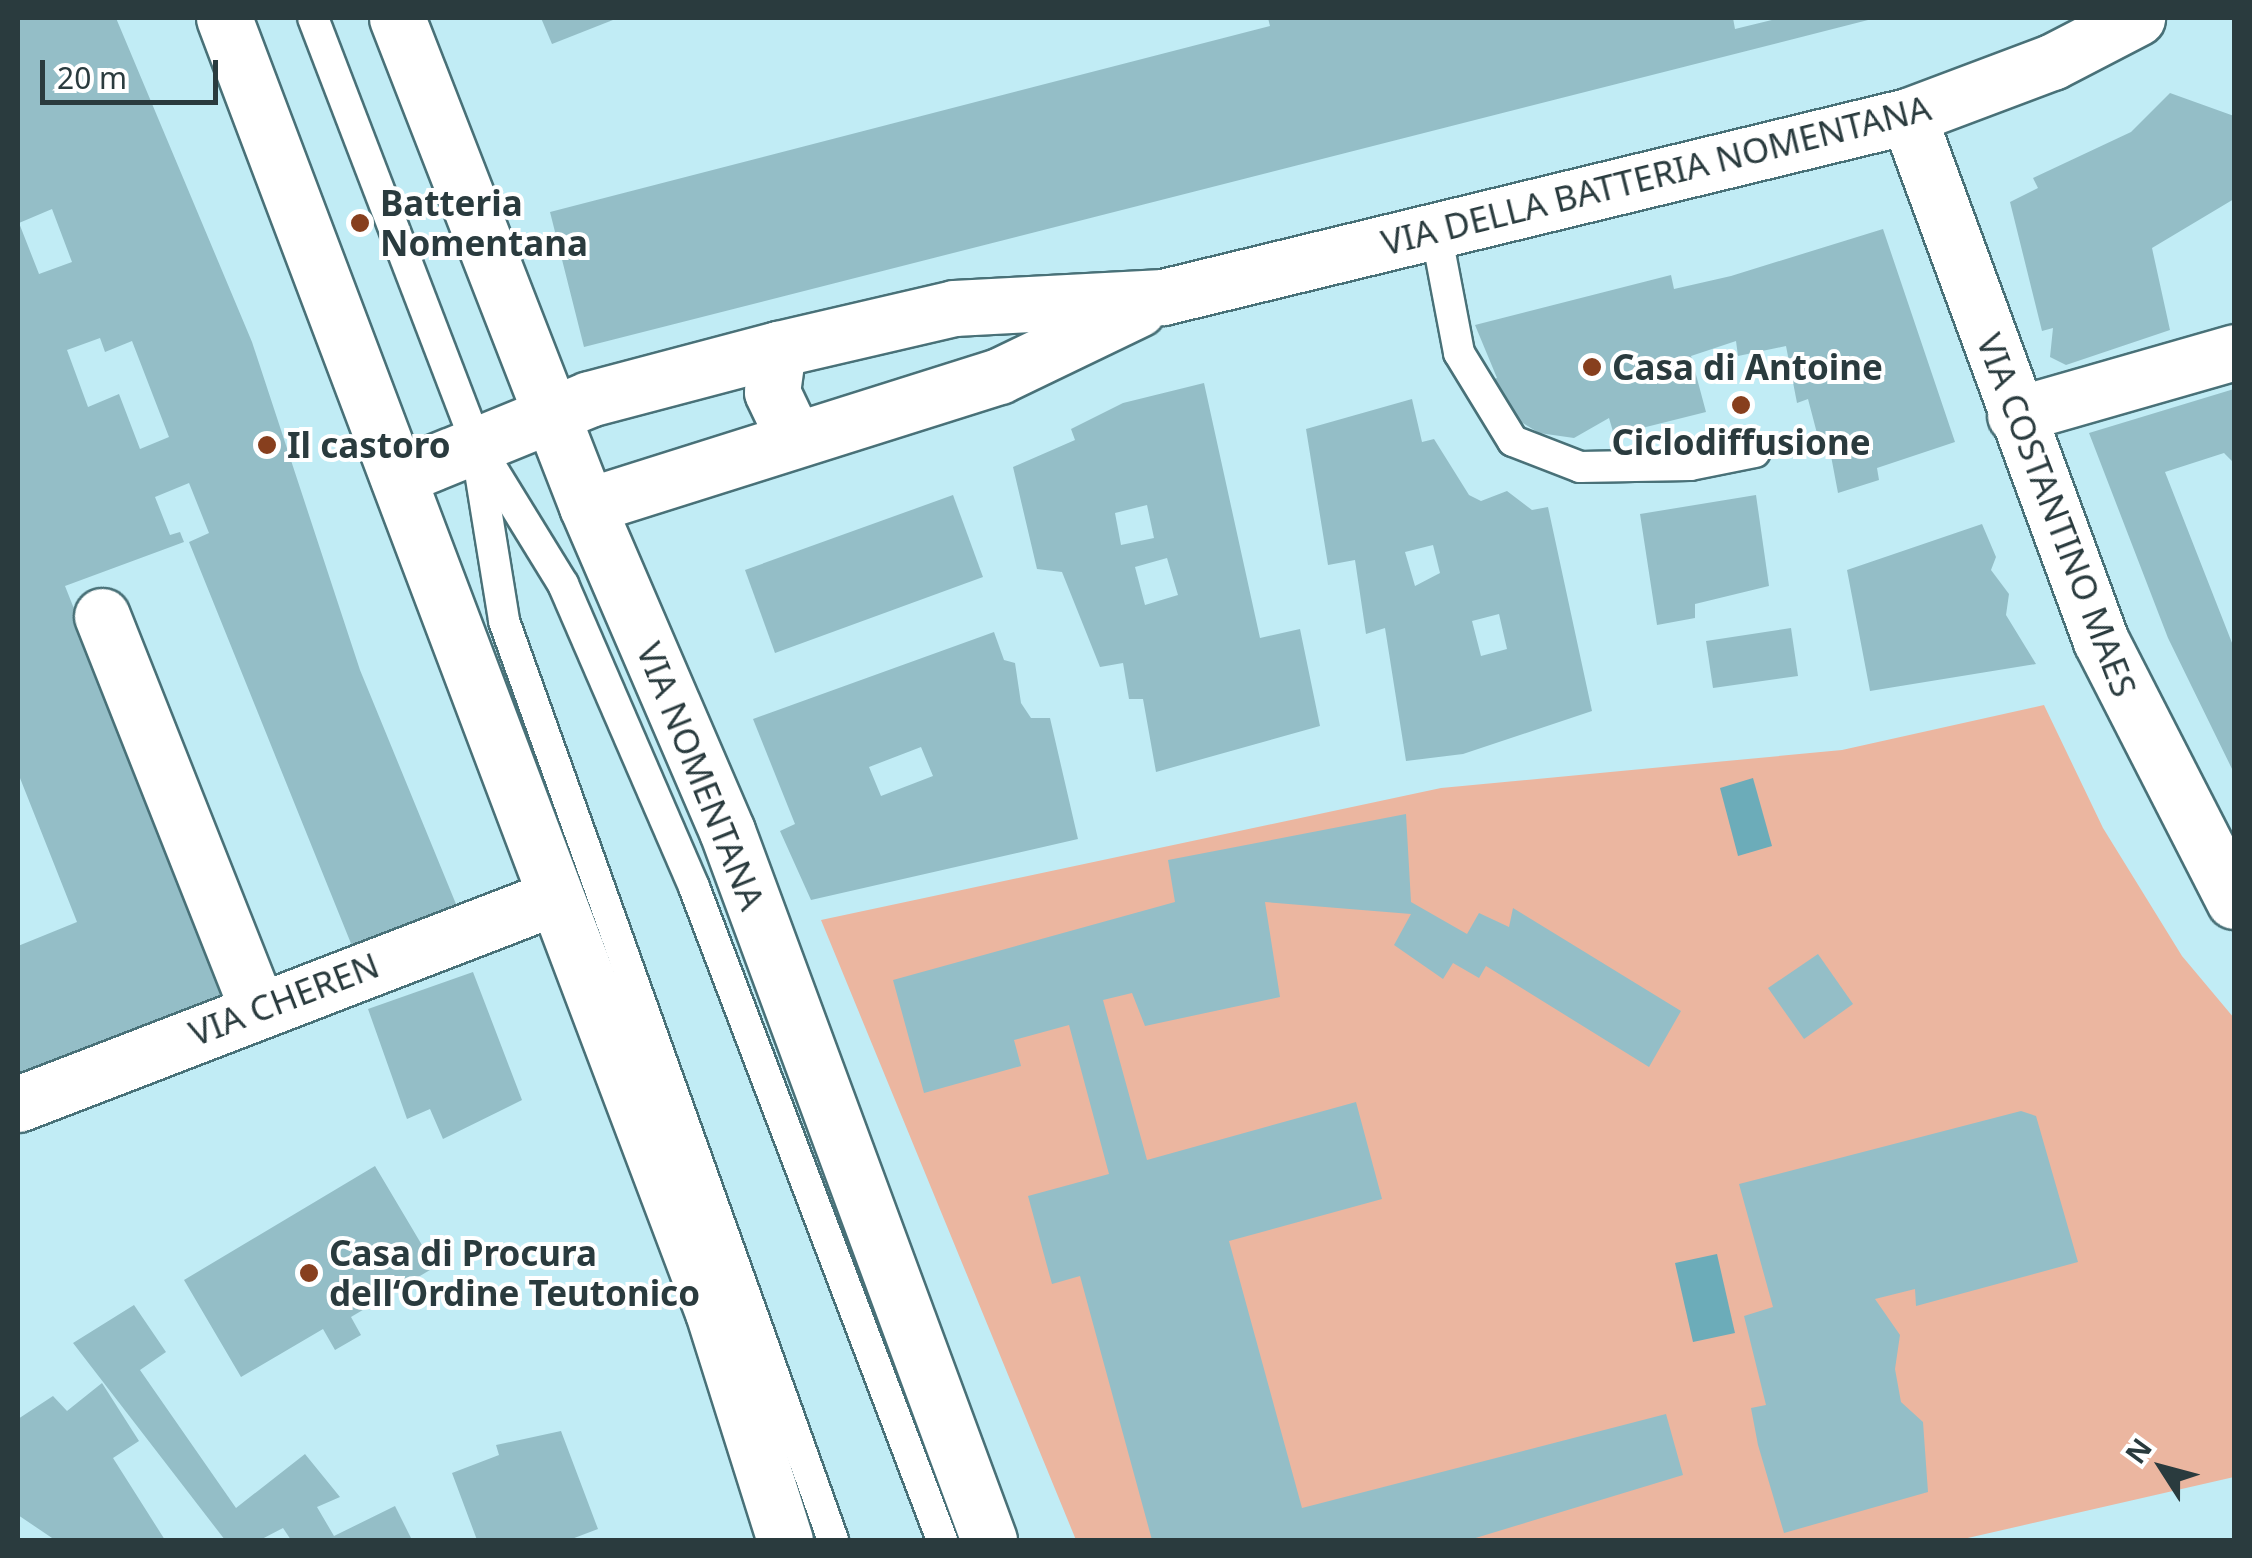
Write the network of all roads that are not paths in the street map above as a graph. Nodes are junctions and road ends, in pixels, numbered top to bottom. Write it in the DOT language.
graph roads {
  1 [pos="224,18"];
  2 [pos="314,18"];
  3 [pos="397,18"];
  4 [pos="2137,18"];
  5 [pos="1908,116"];
  6 [pos="1436,232"];
  7 [pos="1163,297"];
  8 [pos="778,349"];
  9 [pos="2234,352"];
  10 [pos="551,413"];
  11 [pos="2014,416"];
  12 [pos="793,436"];
  13 [pos="475,441"];
  14 [pos="1755,452"];
  15 [pos="398,476"];
  16 [pos="587,506"];
  17 [pos="102,616"];
  18 [pos="553,898"];
  19 [pos="2234,901"];
  20 [pos="257,1008"];
  21 [pos="18,1104"];
  22 [pos="785,1540"];
  23 [pos="833,1540"];
  24 [pos="942,1540"];
  25 [pos="989,1540"];
  1 -- 15 [label="street"];
  2 -- 13 [label="lane, VIA NOMENTANA"];
  3 -- 10 [label="street, VIA NOMENTANA"];
  4 -- 5 [label="street, VIA DELLA BATTERIA NOMENTANA"];
  5 -- 6 [label="street, VIA DELLA BATTERIA NOMENTANA"];
  5 -- 11 [label="street, VIA COSTANTINO MAES"];
  6 -- 7 [label="street, VIA DELLA BATTERIA NOMENTANA"];
  6 -- 14 [label="lane"];
  7 -- 8 [label="street, VIA DELLA BATTERIA NOMENTANA"];
  7 -- 12 [label="street, VIA DELLA BATTERIA NOMENTANA"];
  8 -- 10 [label="street, VIA DELLA BATTERIA NOMENTANA"];
  8 -- 12 [label="street"];
  9 -- 11 [label="street"];
  10 -- 13 [label="street, VIA DELLA BATTERIA NOMENTANA"];
  10 -- 16 [label="street, VIA NOMENTANA"];
  11 -- 19 [label="street, VIA COSTANTINO MAES"];
  12 -- 16 [label="street, VIA DELLA BATTERIA NOMENTANA"];
  13 -- 15 [label="street, VIA DELLA BATTERIA NOMENTANA"];
  13 -- 23 [label="lane, VIA NOMENTANA"];
  13 -- 24 [label="lane, VIA NOMENTANA"];
  15 -- 18 [label="street"];
  16 -- 25 [label="street, VIA NOMENTANA"];
  17 -- 20 [label="street"];
  18 -- 20 [label="street, VIA CHEREN"];
  18 -- 22 [label="street"];
  20 -- 21 [label="street, VIA CHEREN"];
}
